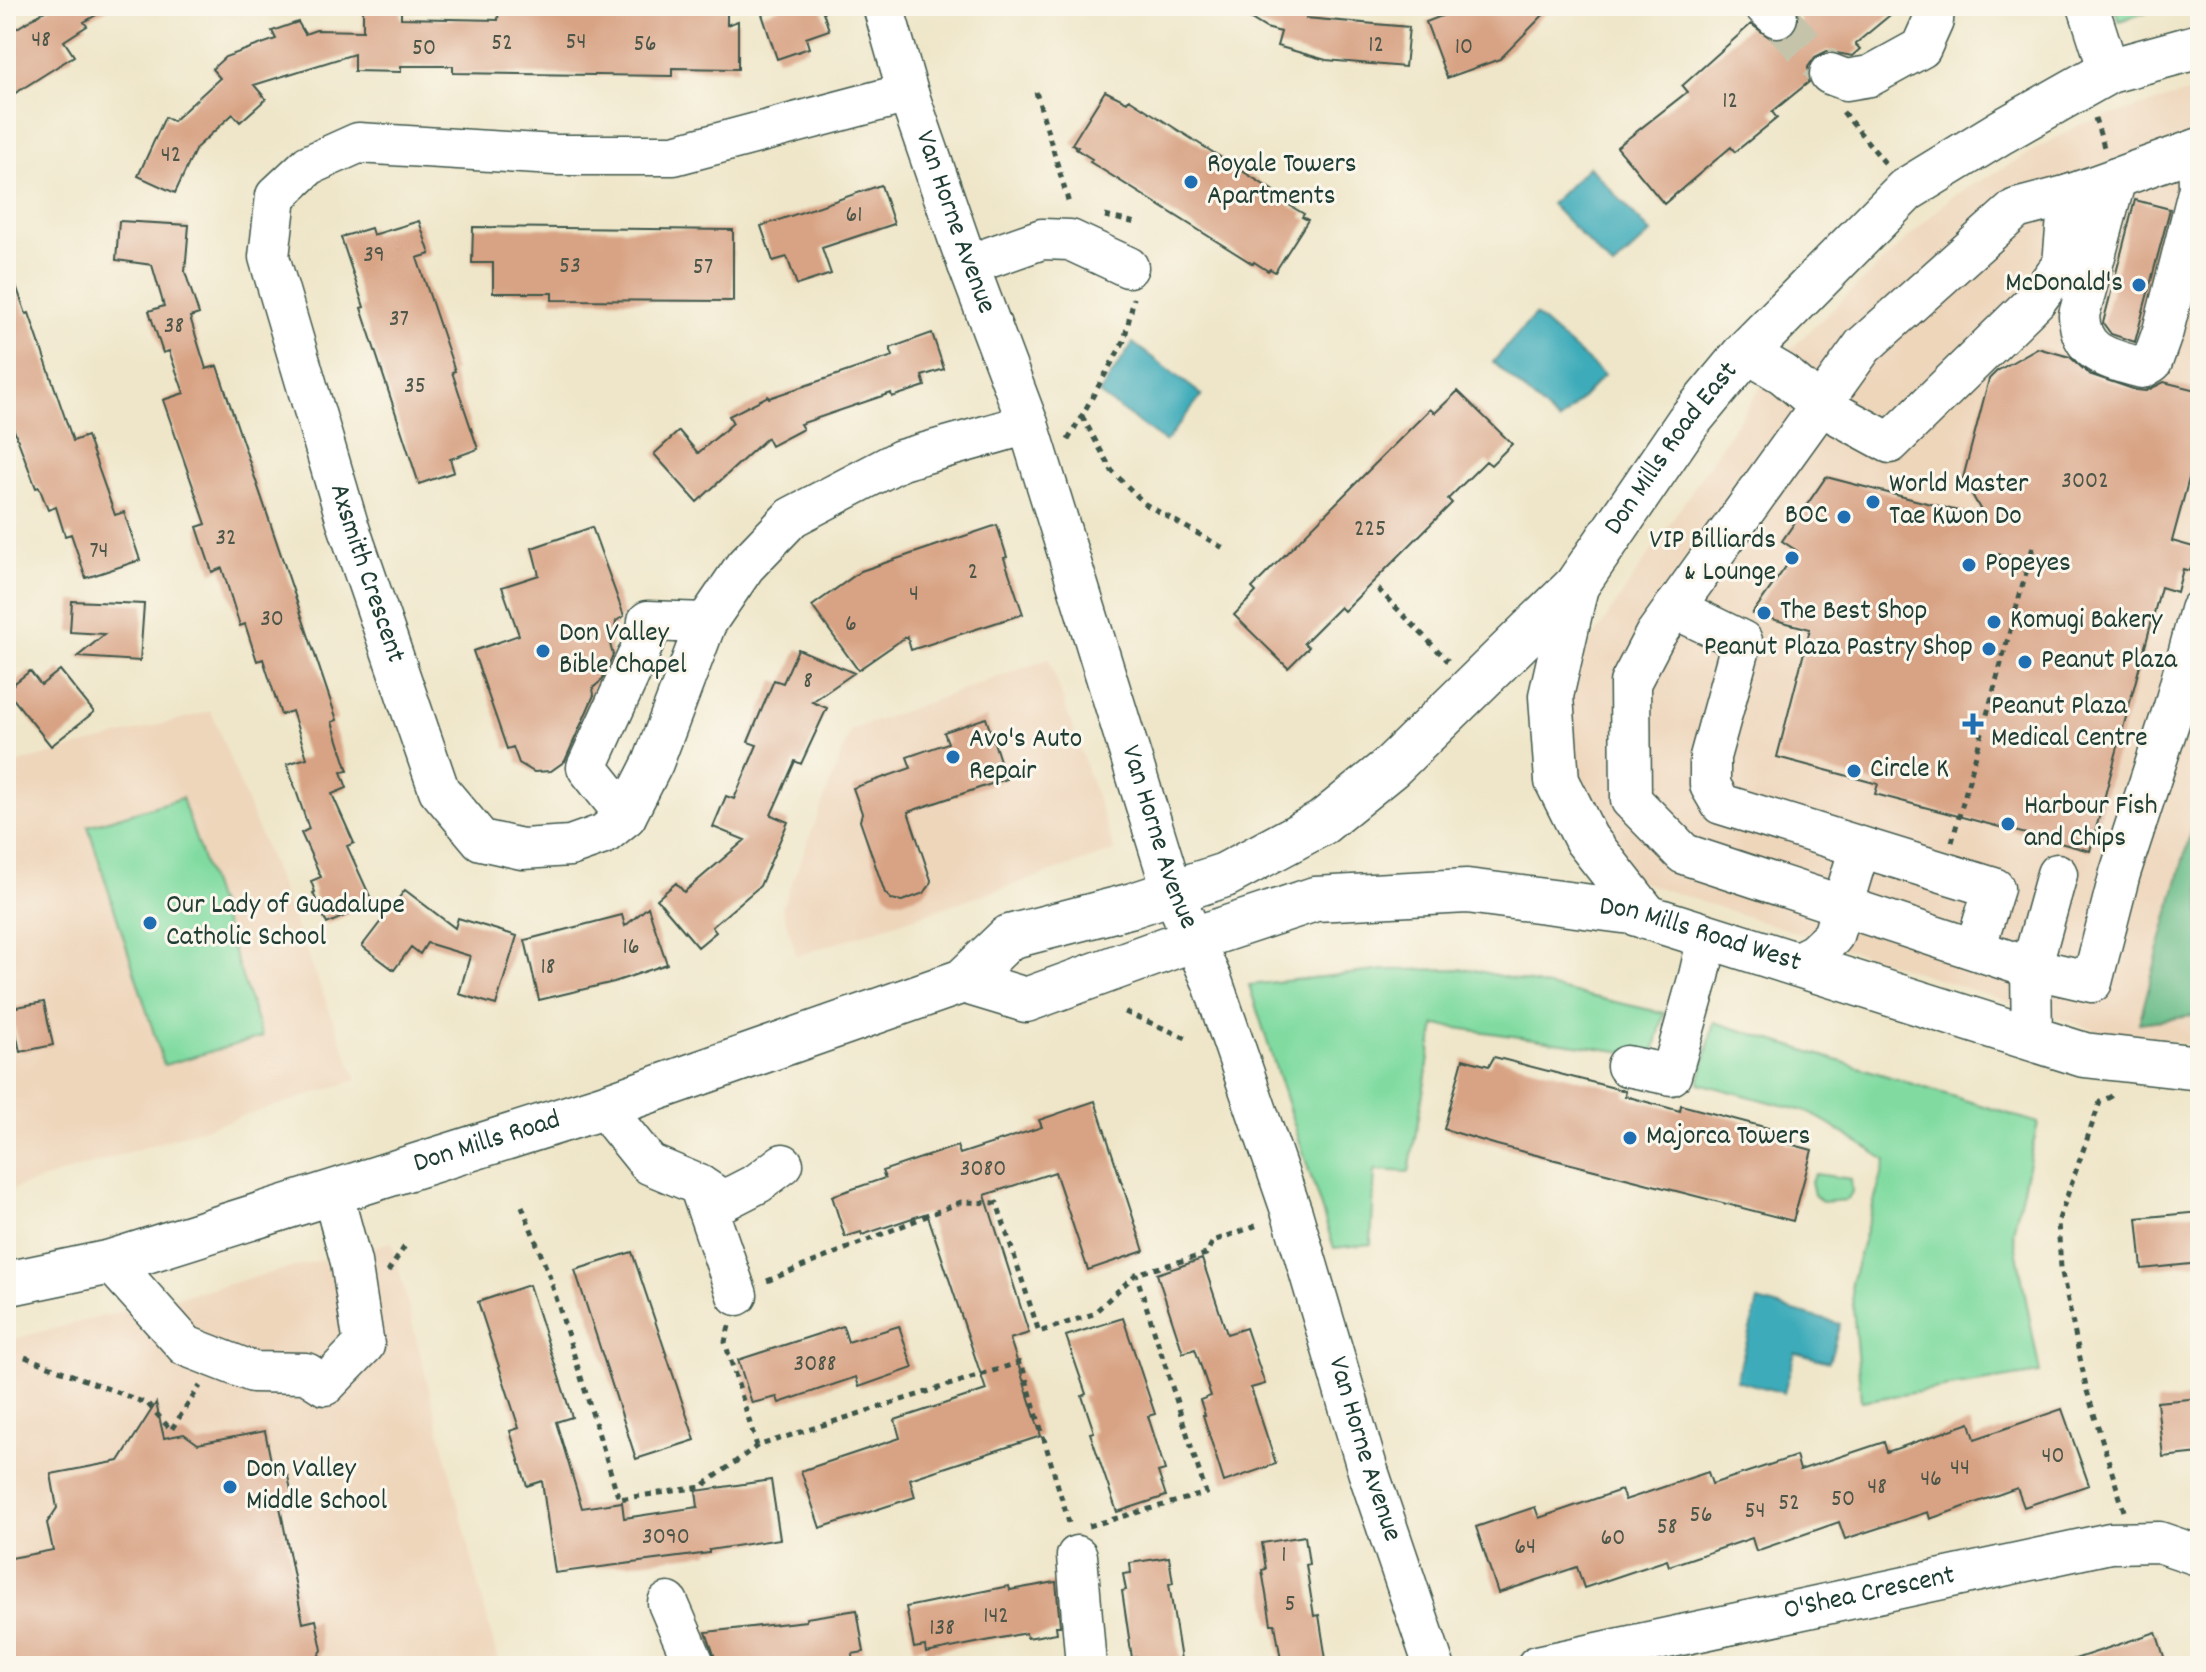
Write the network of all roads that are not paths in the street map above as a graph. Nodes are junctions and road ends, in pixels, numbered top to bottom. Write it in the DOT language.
graph roads {
  1 [pos="883,6"];
  2 [pos="1934,6"];
  3 [pos="2088,6"];
  4 [pos="2200,46"];
  5 [pos="2109,71"];
  6 [pos="1833,89"];
  7 [pos="908,93"];
  8 [pos="2199,149"];
  9 [pos="2116,178"];
  10 [pos="2069,195"];
  11 [pos="968,265"];
  12 [pos="1128,267"];
  13 [pos="1746,352"];
  14 [pos="1820,405"];
  15 [pos="1028,424"];
  16 [pos="1576,586"];
  17 [pos="1674,608"];
  18 [pos="2200,610"];
  19 [pos="706,623"];
  20 [pos="626,816"];
  21 [pos="1860,847"];
  22 [pos="2057,874"];
  23 [pos="1173,893"];
  24 [pos="1842,906"];
  25 [pos="1648,918"];
  26 [pos="1708,937"];
  27 [pos="1194,939"];
  28 [pos="1975,949"];
  29 [pos="1794,964"];
  30 [pos="2031,968"];
  31 [pos="963,981"];
  32 [pos="2032,1040"];
  33 [pos="1627,1066"];
  34 [pos="2200,1068"];
  35 [pos="603,1107"];
  36 [pos="783,1164"];
  37 [pos="699,1185"];
  38 [pos="332,1192"];
  39 [pos="111,1262"];
  40 [pos="6,1284"];
  41 [pos="737,1295"];
  42 [pos="1079,1538"];
  43 [pos="2200,1556"];
  44 [pos="668,1603"];
  45 [pos="695,1666"];
  46 [pos="1086,1666"];
  47 [pos="1434,1666"];
  48 [pos="1537,1666"];
  1 -- 7 [label="street, Van Horne Avenue"];
  2 -- 6 [label="street"];
  3 -- 5 [label="street"];
  4 -- 5 [label="main road, Don Mills Road East"];
  5 -- 13 [label="main road, Don Mills Road East"];
  7 -- 11 [label="street, Van Horne Avenue"];
  7 -- 20 [label="street, Axsmith Crescent"];
  8 -- 9 [label="street"];
  8 -- 9 [label="street"];
  9 -- 10 [label="street"];
  10 -- 14 [label="street"];
  10 -- 14 [label="street"];
  11 -- 12 [label="street"];
  11 -- 15 [label="street, Van Horne Avenue"];
  13 -- 14 [label="street"];
  13 -- 16 [label="main road, Don Mills Road East"];
  14 -- 17 [label="street"];
  15 -- 19 [label="street, Axsmith Crescent"];
  15 -- 23 [label="street, Van Horne Avenue"];
  16 -- 23 [label="main road, Don Mills Road East"];
  16 -- 25 [label="main road"];
  17 -- 21 [label="street"];
  17 -- 24 [label="street"];
  18 -- 30 [label="street"];
  19 -- 20 [label="street, Axsmith Crescent"];
  19 -- 20 [label="street"];
  21 -- 24 [label="street"];
  21 -- 28 [label="street"];
  22 -- 30 [label="street"];
  23 -- 27 [label="street, Van Horne Avenue"];
  23 -- 31 [label="main road, Don Mills Road"];
  24 -- 28 [label="street"];
  24 -- 29 [label="street"];
  25 -- 26 [label="main road, Don Mills Road West"];
  25 -- 27 [label="main road, Don Mills Road West"];
  26 -- 29 [label="main road, Don Mills Road West"];
  26 -- 33 [label="street"];
  27 -- 31 [label="main road"];
  27 -- 47 [label="street, Van Horne Avenue"];
  28 -- 30 [label="street"];
  29 -- 32 [label="main road, Don Mills Road West"];
  30 -- 32 [label="street"];
  31 -- 35 [label="main road, Don Mills Road"];
  32 -- 34 [label="main road, Don Mills Road West"];
  35 -- 37 [label="street"];
  35 -- 38 [label="main road, Don Mills Road"];
  36 -- 37 [label="street"];
  37 -- 41 [label="street"];
  38 -- 39 [label="main road, Don Mills Road"];
  38 -- 39 [label="street"];
  39 -- 40 [label="main road, Don Mills Road"];
  42 -- 46 [label="street"];
  43 -- 48 [label="street, O'Shea Crescent"];
  44 -- 45 [label="street"];
}
